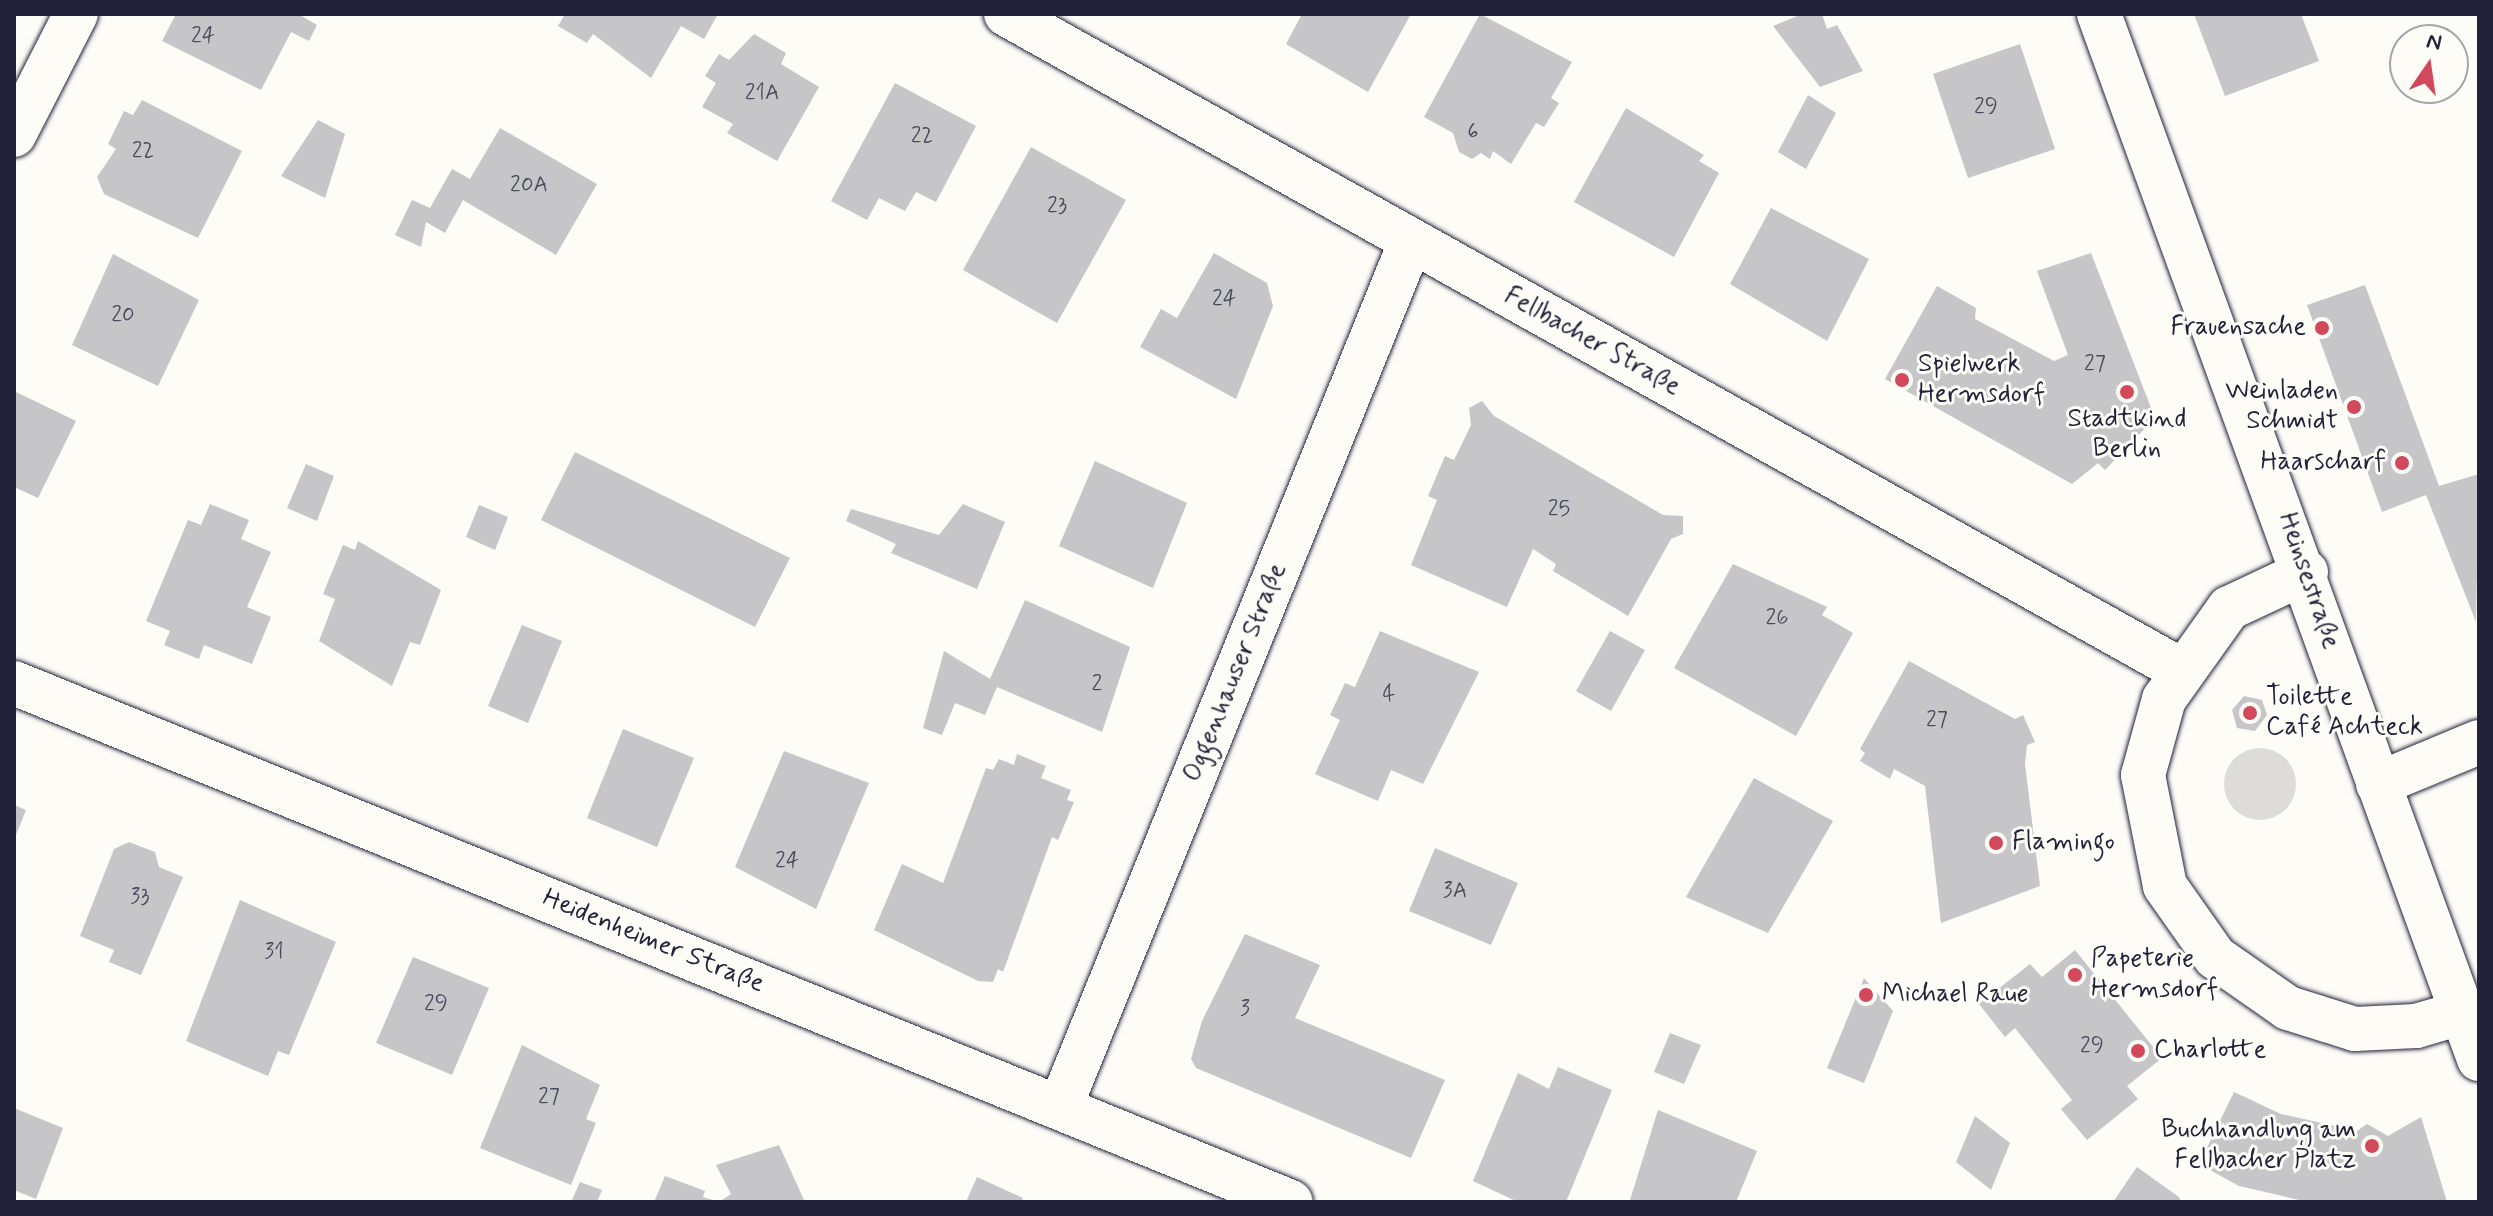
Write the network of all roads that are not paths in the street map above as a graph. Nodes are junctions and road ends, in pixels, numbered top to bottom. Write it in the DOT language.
graph roads {
  1 [pos="76,14"];
  2 [pos="1006,14"];
  3 [pos="2099,14"];
  4 [pos="14,135"];
  5 [pos="1411,241"];
  6 [pos="2306,572"];
  7 [pos="2179,669"];
  8 [pos="14,683"];
  9 [pos="2479,742"];
  10 [pos="2378,784"];
  11 [pos="2461,1013"];
  12 [pos="2479,1059"];
  13 [pos="1061,1105"];
  14 [pos="1291,1202"];
  1 -- 4 [label="street"];
  2 -- 5 [label="street, Fellbacher Straße"];
  3 -- 6 [label="street, Heinsestraße"];
  5 -- 7 [label="street, Fellbacher Straße"];
  5 -- 13 [label="street, Oggenhauser Straße"];
  6 -- 7 [label="street"];
  6 -- 10 [label="street, Heinsestraße"];
  7 -- 11 [label="street"];
  8 -- 13 [label="street, Heidenheimer Straße"];
  9 -- 10 [label="street"];
  10 -- 11 [label="street, Heinsestraße"];
  11 -- 12 [label="street, Heinsestraße"];
  13 -- 14 [label="street, Heidenheimer Straße"];
}
